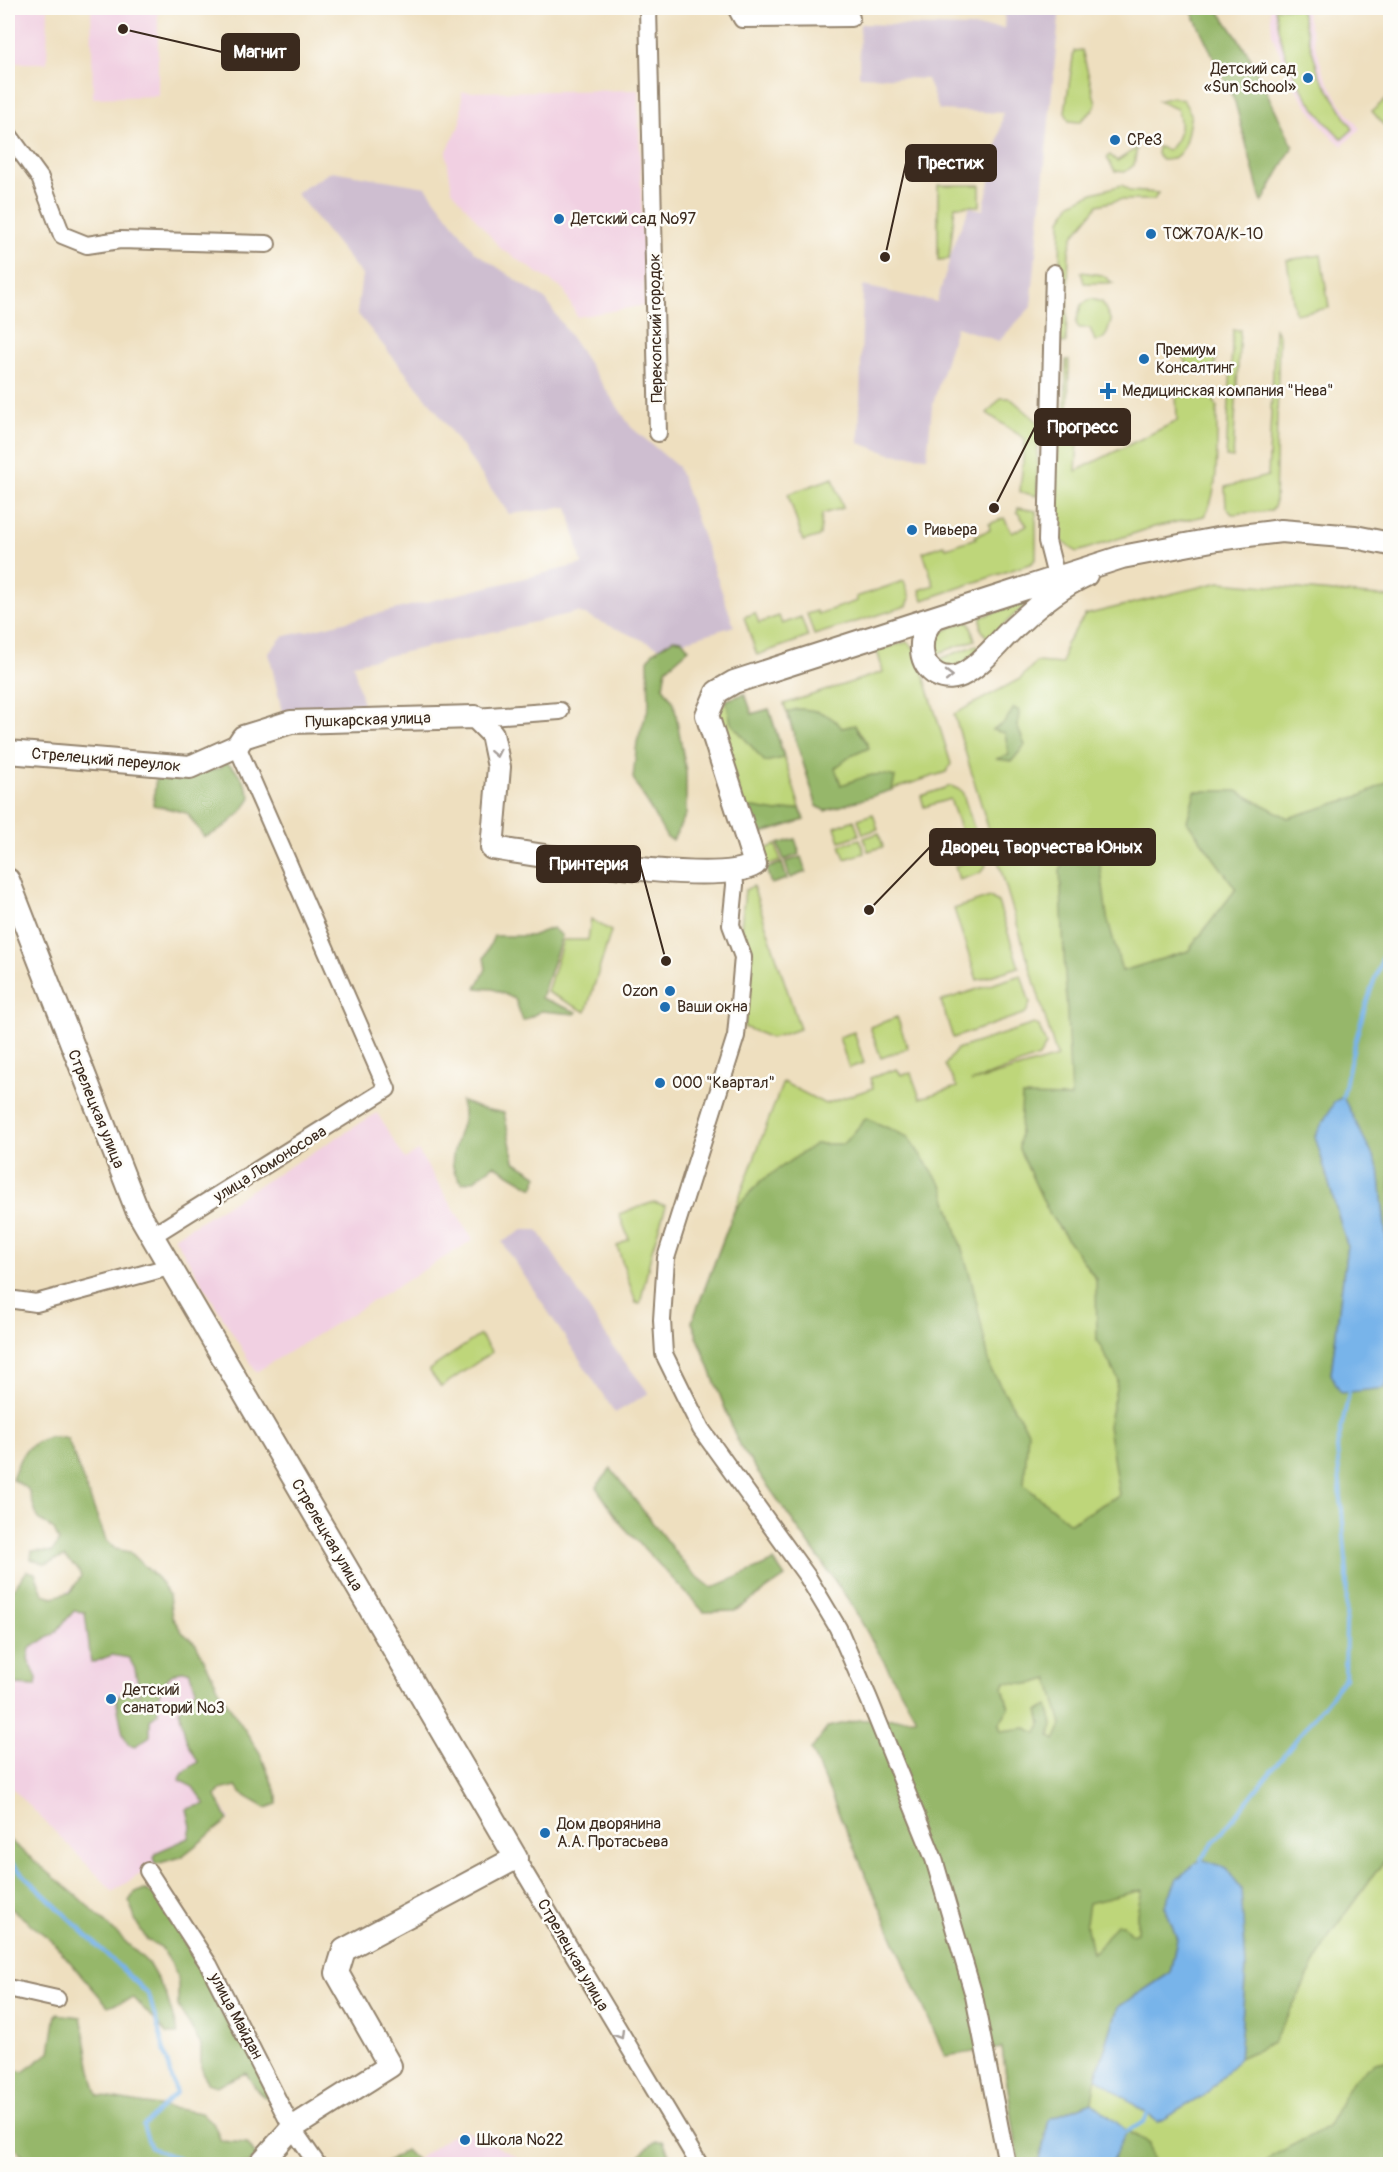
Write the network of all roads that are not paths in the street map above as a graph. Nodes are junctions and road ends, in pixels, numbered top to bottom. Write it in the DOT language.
graph roads {
  1 [pos="648,8"];
  2 [pos="736,8"];
  3 [pos="851,18"];
  4 [pos="8,134"];
  5 [pos="267,244"];
  6 [pos="1054,273"];
  7 [pos="658,433"];
  8 [pos="1390,544"];
  9 [pos="1058,584"];
  10 [pos="933,618"];
  11 [pos="560,711"];
  12 [pos="475,717"];
  13 [pos="237,746"];
  14 [pos="8,752"];
  15 [pos="734,872"];
  16 [pos="8,880"];
  17 [pos="152,1236"];
  18 [pos="170,1267"];
  19 [pos="8,1299"];
  20 [pos="516,1858"];
  21 [pos="148,1871"];
  22 [pos="8,1988"];
  23 [pos="57,1999"];
  24 [pos="292,2128"];
  25 [pos="260,2164"];
  26 [pos="316,2164"];
  27 [pos="699,2164"];
  28 [pos="1007,2164"];
  1 -- 7 [label="street, Перекопский городок"];
  2 -- 3 [label="street"];
  4 -- 5 [label="street"];
  6 -- 9 [label="street"];
  8 -- 9 [label="street"];
  9 -- 10 [label="street"];
  10 -- 9 [label="street, one-way"];
  10 -- 15 [label="street"];
  11 -- 12 [label="street"];
  12 -- 13 [label="street, Пушкарская улица"];
  12 -- 15 [label="street, one-way"];
  13 -- 14 [label="street, Стрелецкий переулок"];
  13 -- 17 [label="street, улица Ломоносова"];
  15 -- 28 [label="street"];
  16 -- 17 [label="street, Стрелецкая улица"];
  17 -- 18 [label="street, Стрелецкая улица"];
  18 -- 19 [label="street"];
  18 -- 20 [label="street, Стрелецкая улица"];
  20 -- 24 [label="street"];
  20 -- 27 [label="street, Стрелецкая улица, one-way"];
  21 -- 24 [label="street, улица Майдан"];
  22 -- 23 [label="street"];
  24 -- 25 [label="street"];
  24 -- 26 [label="street, улица Майдан"];
}
